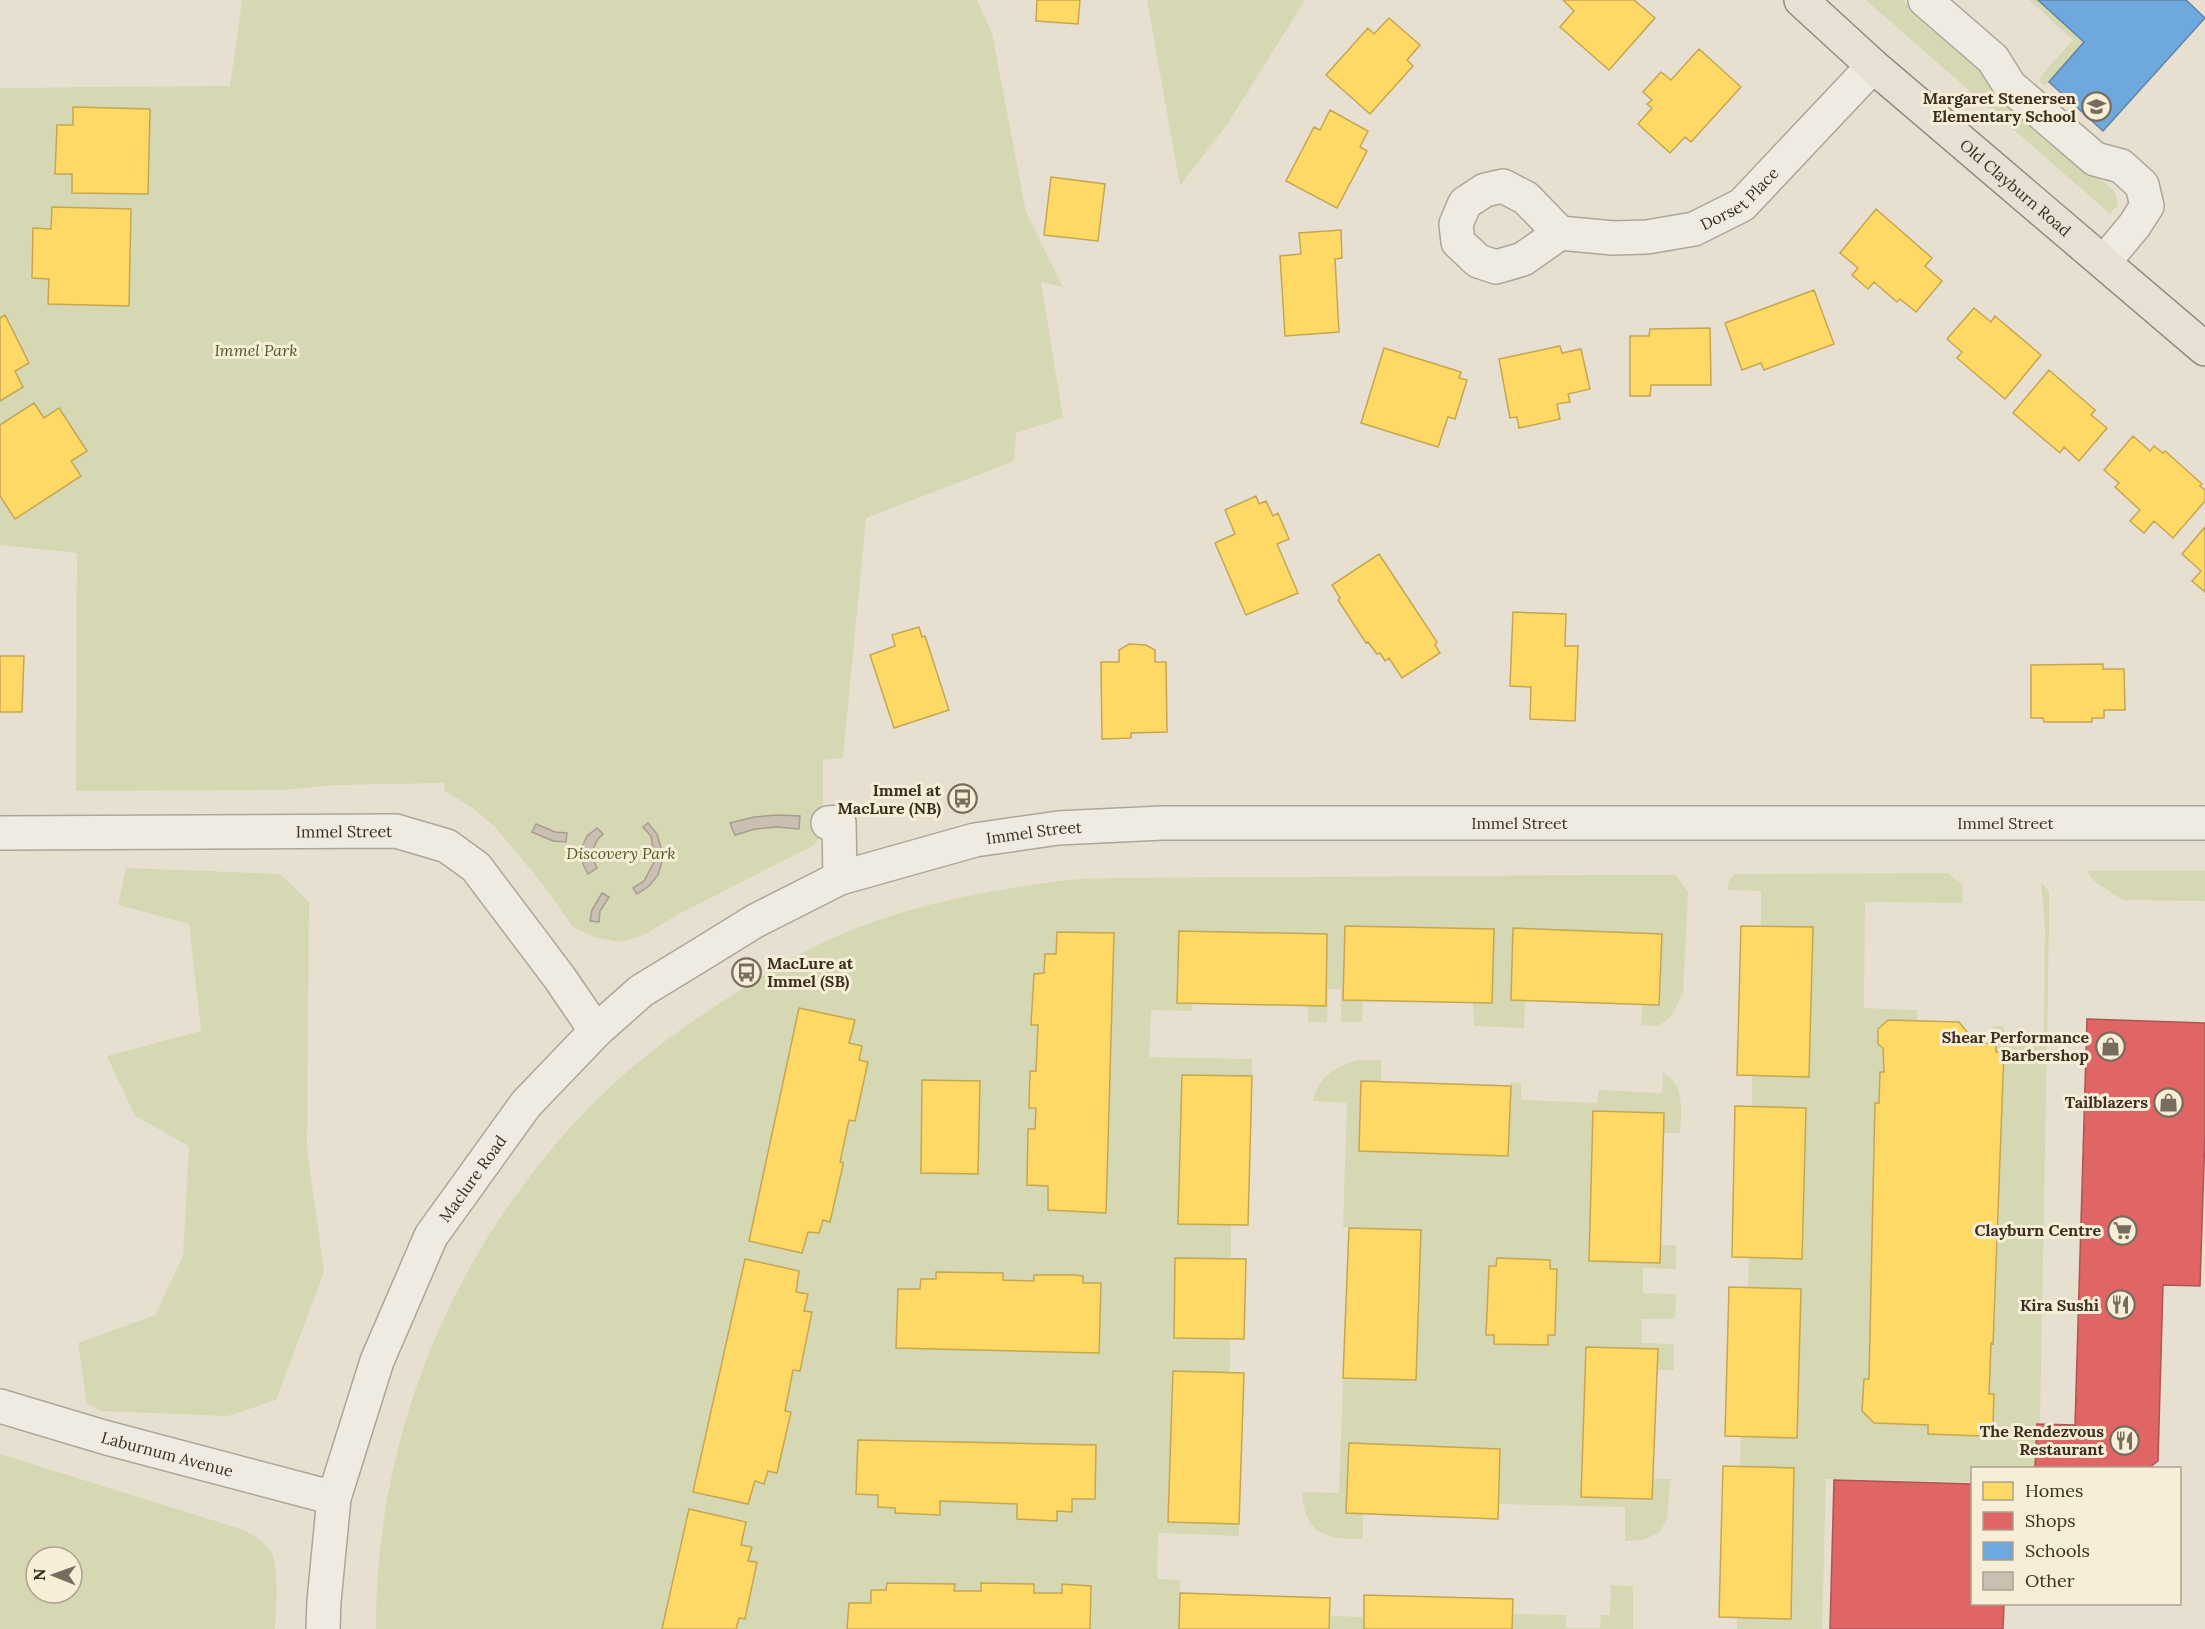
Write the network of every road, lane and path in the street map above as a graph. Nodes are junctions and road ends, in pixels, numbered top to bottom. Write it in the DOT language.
graph roads {
  1 [pos="1801,0"];
  2 [pos="1925,0"];
  3 [pos="1873,66"];
  4 [pos="1560,233"];
  5 [pos="2104,262"];
  6 [pos="2205,349"];
  7 [pos="828,823"];
  8 [pos="2205,823"];
  9 [pos="0,833"];
  10 [pos="840,879"];
  11 [pos="596,1031"];
  12 [pos="0,1406"];
  13 [pos="334,1498"];
  14 [pos="323,1629"];
  1 -- 3 [label="main road, Old Clayburn Road"];
  2 -- 5 [label="street"];
  3 -- 4 [label="street, Dorset Place"];
  3 -- 5 [label="main road, Old Clayburn Road"];
  5 -- 6 [label="main road, Old Clayburn Road"];
  7 -- 10 [label="street"];
  8 -- 10 [label="street, Immel Street"];
  9 -- 11 [label="street, Immel Street"];
  10 -- 11 [label="street, Maclure Road"];
  11 -- 13 [label="street, Maclure Road"];
  12 -- 13 [label="street, Laburnum Avenue"];
  13 -- 14 [label="street, Maclure Road"];
}
